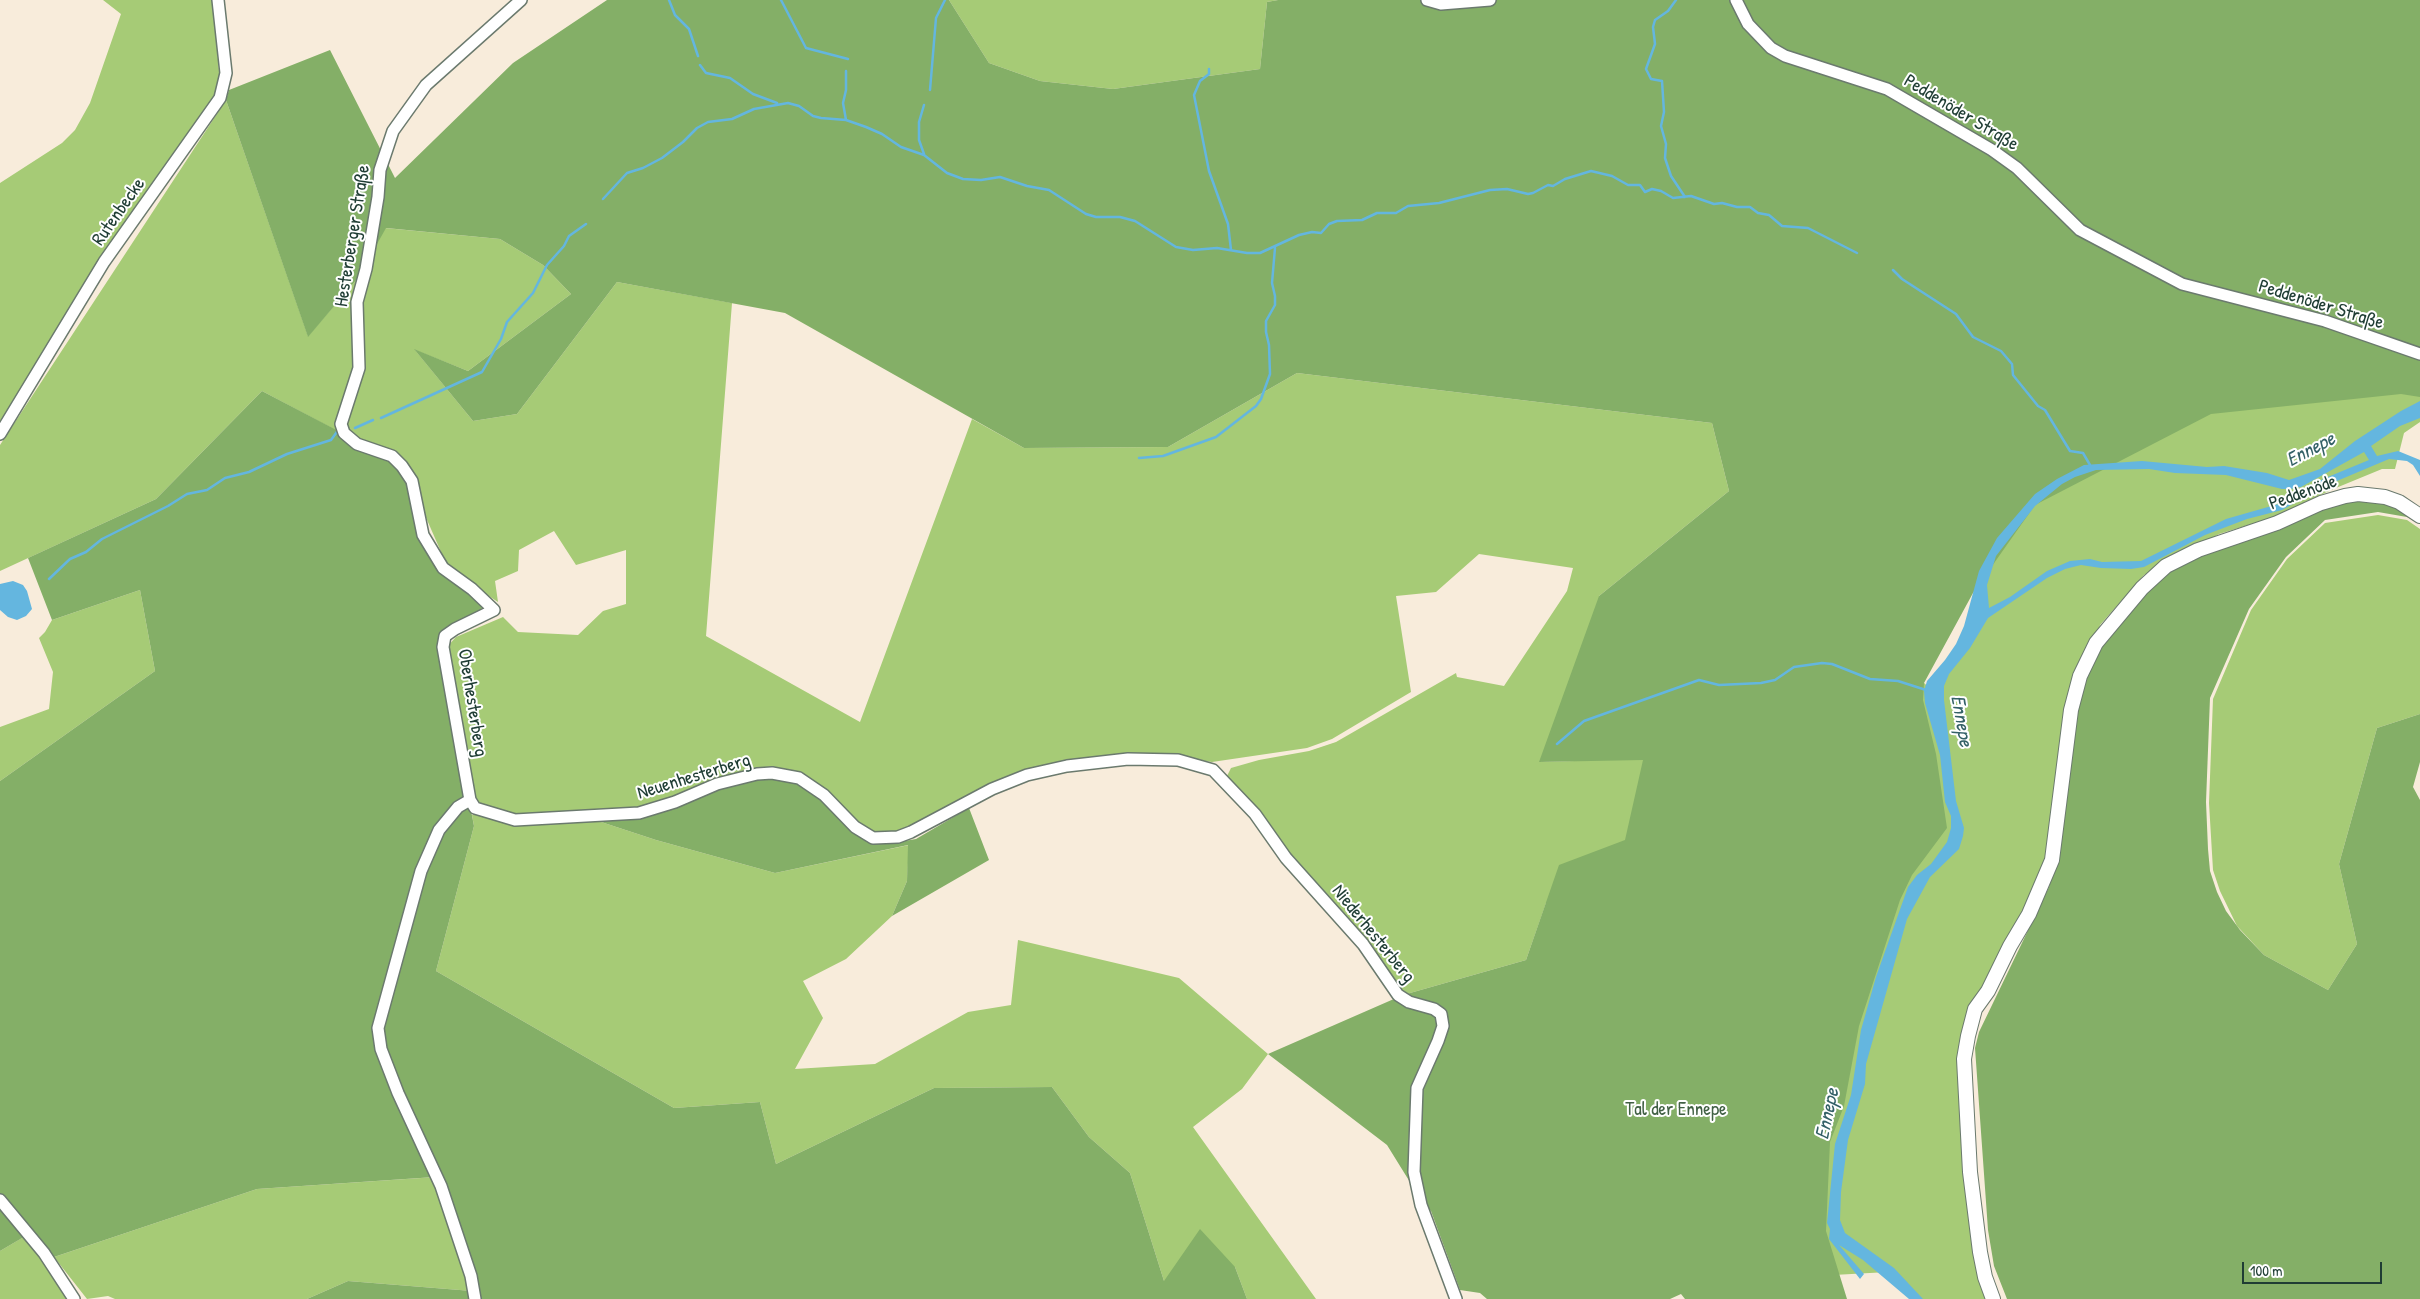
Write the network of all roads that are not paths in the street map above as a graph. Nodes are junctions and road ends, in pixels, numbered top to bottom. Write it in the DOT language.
graph roads {
  1 [pos="218,0"];
  2 [pos="521,0"];
  3 [pos="1427,0"];
  4 [pos="1490,0"];
  5 [pos="1736,0"];
  6 [pos="2420,354"];
  7 [pos="0,434"];
  8 [pos="2420,516"];
  9 [pos="494,610"];
  10 [pos="1213,770"];
  11 [pos="470,800"];
  12 [pos="0,1200"];
  13 [pos="74,1299"];
  14 [pos="475,1299"];
  15 [pos="1456,1299"];
  16 [pos="1993,1299"];
  1 -- 7 [label="street, Rutenbecke"];
  2 -- 9 [label="street, Hesterberger Straße"];
  3 -- 4 [label="street"];
  5 -- 6 [label="street, Peddenöder Straße"];
  8 -- 16 [label="street, Peddenöde"];
  9 -- 11 [label="street, Oberhesterberg"];
  10 -- 11 [label="street, Neuenhesterberg"];
  10 -- 15 [label="street, Niederhesterberg"];
  11 -- 14 [label="street"];
  12 -- 13 [label="street"];
}
